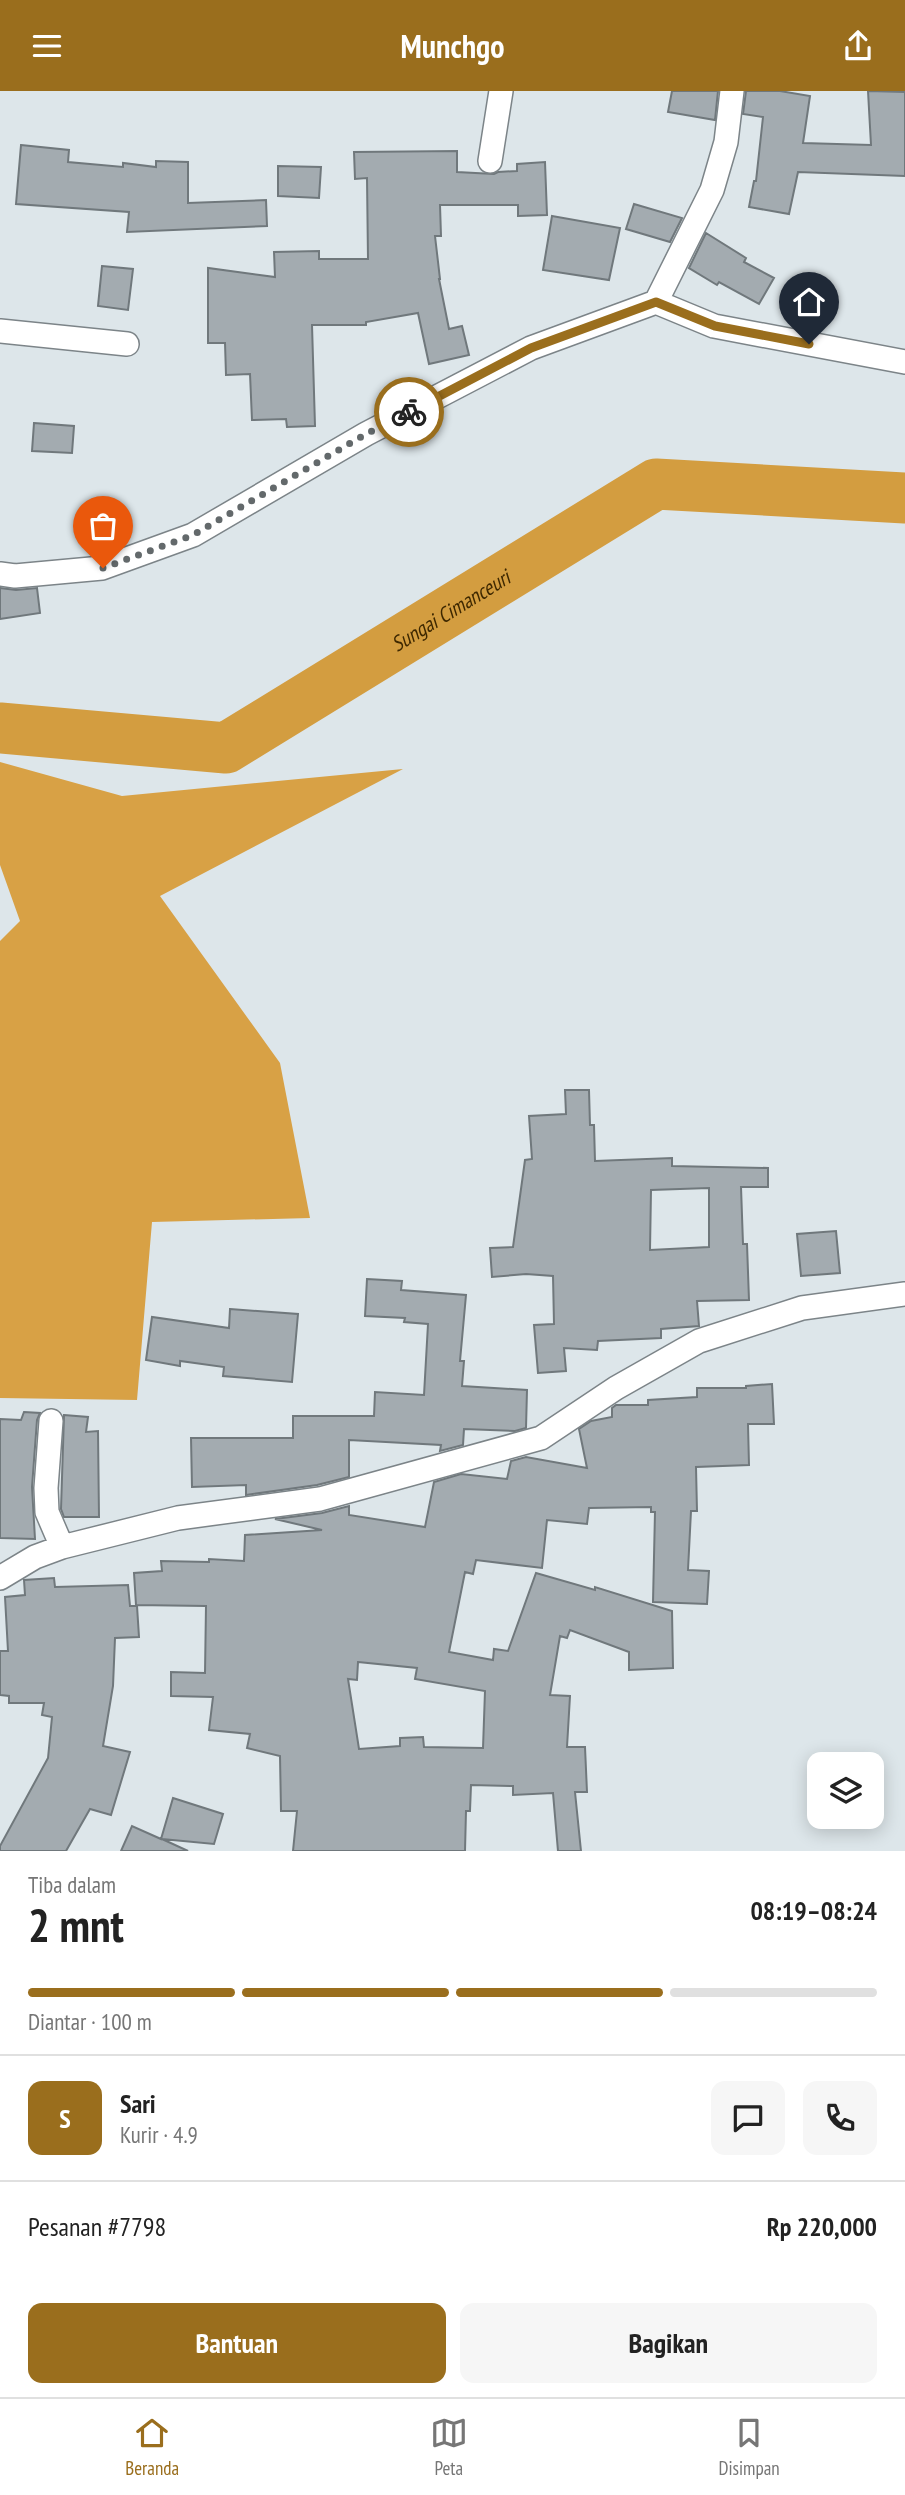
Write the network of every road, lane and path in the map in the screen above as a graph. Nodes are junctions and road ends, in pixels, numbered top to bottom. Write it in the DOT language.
graph roads {
  1 [pos="501,91"];
  2 [pos="732,91"];
  3 [pos="491,161"];
  4 [pos="656,302"];
  5 [pos="0,331"];
  6 [pos="127,344"];
  7 [pos="905,362"];
  8 [pos="0,574"];
  9 [pos="905,1294"];
  10 [pos="51,1421"];
  11 [pos="62,1547"];
  12 [pos="0,1578"];
  1 -- 3 [label="street"];
  2 -- 4 [label="street"];
  4 -- 7 [label="street"];
  4 -- 8 [label="street"];
  5 -- 6 [label="street"];
  9 -- 11 [label="street"];
  10 -- 11 [label="street"];
  11 -- 12 [label="street"];
}
